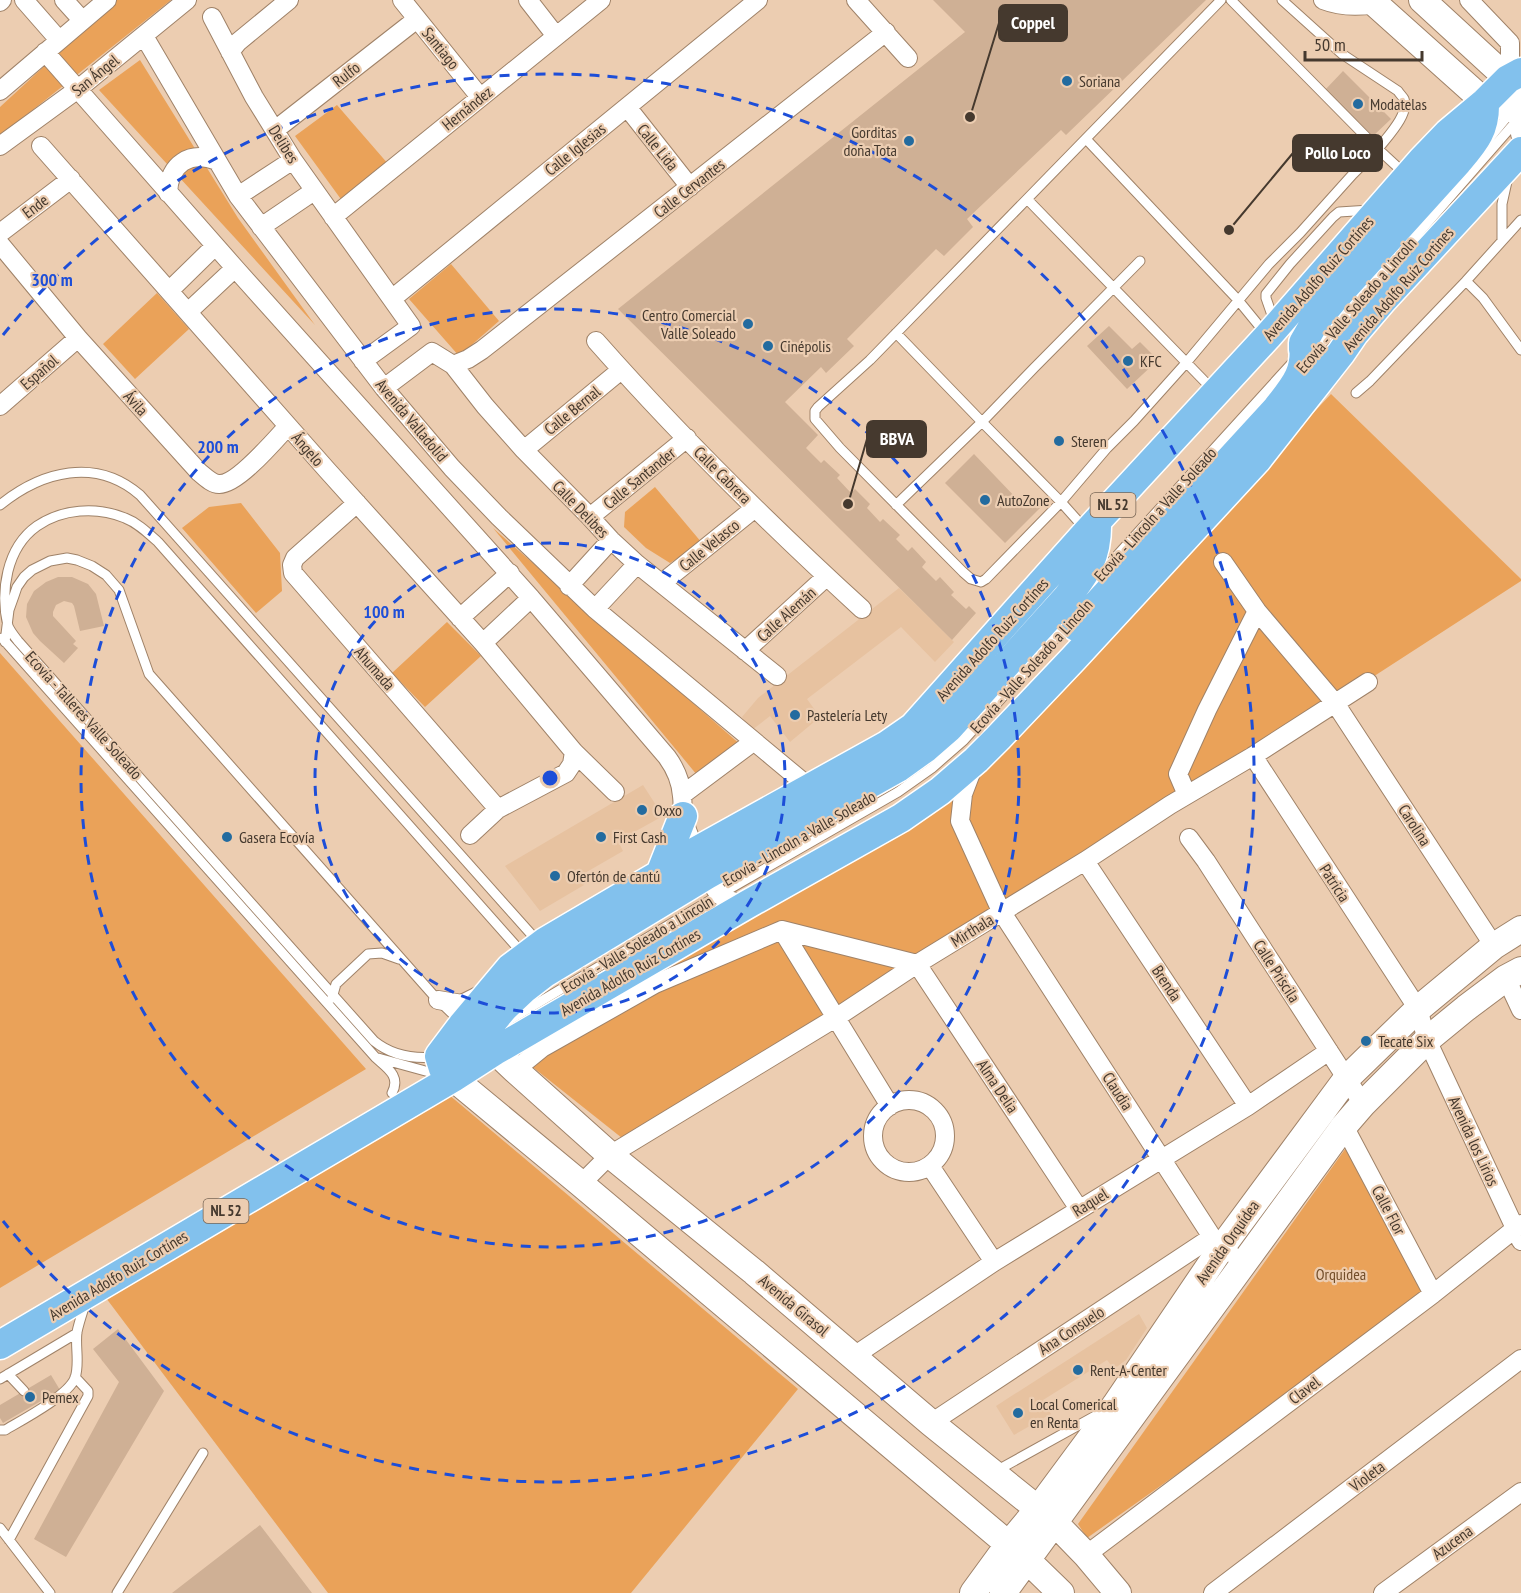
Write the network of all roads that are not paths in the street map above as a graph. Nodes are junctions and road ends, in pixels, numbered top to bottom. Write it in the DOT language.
graph roads {
  1 [pos="24,0"];
  2 [pos="64,0"];
  3 [pos="107,0"];
  4 [pos="187,0"];
  5 [pos="289,0"];
  6 [pos="402,0"];
  7 [pos="528,0"];
  8 [pos="601,0"];
  9 [pos="758,0"];
  10 [pos="856,0"];
  11 [pos="1221,0"];
  12 [pos="1231,0"];
  13 [pos="1323,0"];
  14 [pos="1422,0"];
  15 [pos="1469,0"];
  16 [pos="1286,1"];
  17 [pos="1373,2"];
  18 [pos="212,17"];
  19 [pos="417,19"];
  20 [pos="82,20"];
  21 [pos="886,32"];
  22 [pos="144,36"];
  23 [pos="556,36"];
  24 [pos="59,40"];
  25 [pos="45,52"];
  26 [pos="230,52"];
  27 [pos="908,58"];
  28 [pos="78,89"];
  29 [pos="0,91"];
  30 [pos="480,97"];
  31 [pos="1516,103"];
  32 [pos="627,107"];
  33 [pos="275,130"];
  34 [pos="1086,139"];
  35 [pos="0,146"];
  36 [pos="41,146"];
  37 [pos="1378,149"];
  38 [pos="217,160"];
  39 [pos="293,160"];
  40 [pos="1408,176"];
  41 [pos="71,179"];
  42 [pos="690,187"];
  43 [pos="314,190"];
  44 [pos="1431,192"];
  45 [pos="168,193"];
  46 [pos="238,196"];
  47 [pos="1028,199"];
  48 [pos="1382,204"];
  49 [pos="333,217"];
  50 [pos="1521,220"];
  51 [pos="261,227"];
  52 [pos="0,233"];
  53 [pos="1502,240"];
  54 [pos="0,244"];
  55 [pos="215,246"];
  56 [pos="1140,261"];
  57 [pos="235,268"];
  58 [pos="1466,281"];
  59 [pos="1113,288"];
  60 [pos="169,291"];
  61 [pos="393,298"];
  62 [pos="1239,300"];
  63 [pos="188,312"];
  64 [pos="1272,332"];
  65 [pos="896,333"];
  66 [pos="78,338"];
  67 [pos="596,341"];
  68 [pos="1521,350"];
  69 [pos="1317,357"];
  70 [pos="363,361"];
  71 [pos="1186,363"];
  72 [pos="453,365"];
  73 [pos="621,370"];
  74 [pos="384,388"];
  75 [pos="1217,393"];
  76 [pos="1356,393"];
  77 [pos="2,401"];
  78 [pos="982,423"];
  79 [pos="288,426"];
  80 [pos="687,438"];
  81 [pos="524,450"];
  82 [pos="1257,460"];
  83 [pos="1061,502"];
  84 [pos="357,503"];
  85 [pos="0,504"];
  86 [pos="896,505"];
  87 [pos="755,508"];
  88 [pos="590,517"];
  89 [pos="1092,527"];
  90 [pos="611,540"];
  91 [pos="1223,562"];
  92 [pos="637,564"];
  93 [pos="510,573"];
  94 [pos="826,577"];
  95 [pos="662,583"];
  96 [pos="570,586"];
  97 [pos="1088,588"];
  98 [pos="1080,597"];
  99 [pos="531,598"];
  100 [pos="595,609"];
  101 [pos="862,609"];
  102 [pos="1257,611"];
  103 [pos="460,618"];
  104 [pos="8,622"];
  105 [pos="2,639"];
  106 [pos="483,643"];
  107 [pos="745,651"];
  108 [pos="777,676"];
  109 [pos="1368,682"];
  110 [pos="1335,704"];
  111 [pos="753,742"];
  112 [pos="574,752"];
  113 [pos="1253,756"];
  114 [pos="976,760"];
  115 [pos="946,786"];
  116 [pos="809,787"];
  117 [pos="615,792"];
  118 [pos="1187,795"];
  119 [pos="683,805"];
  120 [pos="498,809"];
  121 [pos="960,821"];
  122 [pos="470,835"];
  123 [pos="1189,838"];
  124 [pos="1085,861"];
  125 [pos="660,874"];
  126 [pos="722,886"];
  127 [pos="685,904"];
  128 [pos="1002,911"];
  129 [pos="1521,929"];
  130 [pos="782,930"];
  131 [pos="1494,946"];
  132 [pos="402,960"];
  133 [pos="917,964"];
  134 [pos="543,965"];
  135 [pos="1513,974"];
  136 [pos="500,980"];
  137 [pos="332,994"];
  138 [pos="438,1000"];
  139 [pos="332,1009"];
  140 [pos="1418,1009"];
  141 [pos="1521,1010"];
  142 [pos="837,1017"];
  143 [pos="1427,1040"];
  144 [pos="1329,1051"];
  145 [pos="375,1058"];
  146 [pos="450,1064"];
  147 [pos="1347,1078"];
  148 [pos="1363,1104"];
  149 [pos="890,1106"];
  150 [pos="1248,1106"];
  151 [pos="1344,1126"];
  152 [pos="610,1155"];
  153 [pos="1162,1158"];
  154 [pos="930,1166"];
  155 [pos="581,1184"];
  156 [pos="1079,1209"];
  157 [pos="1519,1231"];
  158 [pos="1217,1242"];
  159 [pos="994,1262"];
  160 [pos="1244,1263"];
  161 [pos="89,1292"];
  162 [pos="1433,1294"];
  163 [pos="0,1326"];
  164 [pos="77,1333"];
  165 [pos="0,1346"];
  166 [pos="854,1356"];
  167 [pos="1521,1359"];
  168 [pos="4,1376"];
  169 [pos="75,1377"];
  170 [pos="24,1391"];
  171 [pos="1115,1405"];
  172 [pos="931,1423"];
  173 [pos="0,1430"];
  174 [pos="203,1453"];
  175 [pos="992,1473"];
  176 [pos="1521,1492"];
  177 [pos="1046,1516"];
  178 [pos="0,1528"];
  179 [pos="9,1540"];
  180 [pos="1017,1552"];
  181 [pos="1086,1554"];
  182 [pos="50,1593"];
  183 [pos="117,1593"];
  184 [pos="973,1593"];
  185 [pos="1003,1593"];
  186 [pos="1061,1593"];
  187 [pos="1118,1593"];
  188 [pos="1213,1593"];
  189 [pos="1383,1593"];
  1 -- 24 [label="street"];
  2 -- 20 [label="street"];
  3 -- 20 [label="street"];
  4 -- 22 [label="street, San Ángel"];
  5 -- 26 [label="street"];
  6 -- 19 [label="street, Santiago"];
  7 -- 23 [label="street"];
  8 -- 23 [label="street, Hernández"];
  9 -- 32 [label="street, Calle Iglesias"];
  10 -- 21 [label="street"];
  11 -- 34 [label="lane"];
  12 -- 37 [label="lane"];
  13 -- 17 [label="street"];
  14 -- 31 [label="street"];
  15 -- 31 [label="street"];
  16 -- 37 [label="lane"];
  17 -- 31 [label="street"];
  18 -- 26 [label="street, Delibes"];
  19 -- 30 [label="street, Santiago"];
  19 -- 33 [label="street, Rulfo"];
  20 -- 24 [label="street"];
  21 -- 27 [label="street"];
  21 -- 42 [label="street, Calle Cervantes"];
  22 -- 28 [label="street, San Ángel"];
  22 -- 38 [label="street, Avenida Valladolid"];
  23 -- 30 [label="street, Hernández"];
  24 -- 25 [label="street"];
  25 -- 28 [label="street, Avenida Valladolid"];
  25 -- 29 [label="street"];
  26 -- 33 [label="street, Delibes"];
  28 -- 35 [label="street, San Ángel"];
  28 -- 45 [label="street, Avenida Valladolid"];
  30 -- 49 [label="street, Hernández"];
  31 -- 40 [label="main road, Avenida Adolfo Ruiz Cortínes / NL 52"];
  31 -- 44 [label="main road"];
  31 -- 53 [label="lane"];
  31 -- 69 [label="lane, Ecovía - Lincoln a Valle Soleado"];
  31 -- 69 [label="main road, Avenida Adolfo Ruíz Cortines / NL 52"];
  32 -- 42 [label="street, Calle Lida"];
  32 -- 61 [label="street, Calle Iglesias"];
  33 -- 39 [label="street, Delibes"];
  34 -- 47 [label="lane"];
  34 -- 62 [label="lane"];
  36 -- 41 [label="street, Ángelo"];
  37 -- 40 [label="lane"];
  37 -- 62 [label="lane"];
  38 -- 45 [label="street"];
  38 -- 46 [label="street, Avenida Valladolid"];
  39 -- 43 [label="street, Delibes"];
  39 -- 46 [label="street"];
  40 -- 48 [label="main road, Avenida Adolfo Ruiz Cortínes / NL 52"];
  41 -- 52 [label="street, Ende"];
  41 -- 60 [label="street, Ángelo"];
  42 -- 72 [label="street, Calle Cervantes"];
  43 -- 49 [label="street, Delibes"];
  43 -- 51 [label="street"];
  44 -- 48 [label="main road"];
  44 -- 69 [label="main road"];
  45 -- 55 [label="street, Avenida Valladolid"];
  46 -- 51 [label="street, Avenida Valladolid"];
  47 -- 59 [label="lane"];
  47 -- 65 [label="lane"];
  48 -- 64 [label="main road, Avenida Adolfo Ruiz Cortínes / NL 52"];
  49 -- 61 [label="street, Delibes"];
  50 -- 53 [label="lane"];
  51 -- 70 [label="street, Avenida Valladolid"];
  53 -- 58 [label="lane"];
  54 -- 66 [label="street, Ávila"];
  55 -- 57 [label="street, Avenida Valladolid"];
  55 -- 60 [label="street"];
  56 -- 59 [label="lane"];
  57 -- 63 [label="street"];
  57 -- 93 [label="street, Avenida Valladolid"];
  58 -- 68 [label="lane"];
  58 -- 76 [label="lane"];
  59 -- 71 [label="lane"];
  59 -- 78 [label="lane"];
  60 -- 63 [label="street, Ángelo"];
  61 -- 70 [label="street"];
  62 -- 64 [label="lane"];
  62 -- 71 [label="lane"];
  63 -- 79 [label="street, Ángelo"];
  64 -- 75 [label="main road, Avenida Adolfo Ruiz Cortínes / NL 52"];
  65 -- 78 [label="lane"];
  65 -- 86 [label="lane"];
  66 -- 77 [label="street, Español"];
  66 -- 79 [label="street, Ávila"];
  67 -- 73 [label="street, Calle Cabrera"];
  69 -- 82 [label="main road, Avenida Adolfo Ruíz Cortines / NL 52"];
  69 -- 97 [label="lane, Ecovía - Lincoln a Valle Soleado"];
  69 -- 126 [label="main road"];
  70 -- 74 [label="street, Avenida Valladolid"];
  71 -- 75 [label="lane"];
  71 -- 83 [label="lane"];
  72 -- 74 [label="street, Calle Delibes"];
  72 -- 81 [label="street, Calle Delibes"];
  73 -- 80 [label="street, Calle Cabrera"];
  73 -- 81 [label="street, Calle Bernal"];
  74 -- 96 [label="street, Avenida Valladolid"];
  75 -- 89 [label="main road, Avenida Adolfo Ruiz Cortínes / NL 52"];
  78 -- 83 [label="lane"];
  78 -- 86 [label="lane"];
  79 -- 84 [label="street, Ángelo"];
  80 -- 87 [label="street, Calle Cabrera"];
  80 -- 88 [label="street, Calle Santander"];
  81 -- 88 [label="street, Calle Delibes"];
  82 -- 114 [label="main road, Avenida Adolfo Ruiz Cortínes / NL 52"];
  83 -- 86 [label="lane"];
  83 -- 89 [label="lane"];
  84 -- 103 [label="street, Ángelo"];
  84 -- 120 [label="street, Ahumada"];
  85 -- 134 [label="lane"];
  87 -- 94 [label="street, Calle Cabrera"];
  87 -- 95 [label="street, Calle Velasco"];
  88 -- 90 [label="street, Calle Delibes"];
  89 -- 116 [label="main road, Avenida Adolfo Ruiz Cortínes / NL 52"];
  89 -- 126 [label="main road"];
  90 -- 92 [label="street, Calle Delibes"];
  90 -- 96 [label="street"];
  91 -- 102 [label="street, Carolina"];
  92 -- 95 [label="street, Calle Delibes"];
  92 -- 100 [label="street"];
  93 -- 99 [label="street, Avenida Valladolid"];
  93 -- 103 [label="street"];
  94 -- 101 [label="street, Calle Cabrera"];
  94 -- 107 [label="street, Calle Alemán"];
  95 -- 107 [label="street, Calle Delibes"];
  96 -- 100 [label="street, Avenida Valladolid"];
  98 -- 126 [label="lane, Ecovía - Lincoln a Valle Soleado"];
  99 -- 106 [label="street"];
  99 -- 119 [label="street, Avenida Valladolid"];
  100 -- 111 [label="street, Avenida Valladolid"];
  102 -- 110 [label="street, Carolina"];
  102 -- 118 [label="street"];
  103 -- 106 [label="street, Ángelo"];
  104 -- 105 [label="lane"];
  104 -- 132 [label="lane"];
  104 -- 134 [label="lane, Ecovía - Talleres Valle Soleado"];
  104 -- 137 [label="lane, Ecovía - Talleres Valle Soleado"];
  105 -- 139 [label="lane"];
  106 -- 112 [label="street, Ángelo"];
  107 -- 108 [label="street, Calle Delibes"];
  109 -- 110 [label="street, Mirthala"];
  110 -- 113 [label="street, Mirthala"];
  110 -- 131 [label="street, Carolina"];
  111 -- 116 [label="street, Avenida Valladolid"];
  111 -- 119 [label="street"];
  112 -- 117 [label="street, Ángelo"];
  112 -- 120 [label="street"];
  113 -- 118 [label="street, Mirthala"];
  113 -- 140 [label="street, Patricia"];
  114 -- 115 [label="main road, Avenida Adolfo Ruiz Cortínes / NL 52"];
  114 -- 121 [label="street"];
  115 -- 121 [label="street, Claudia"];
  115 -- 126 [label="main road, Avenida Adolfo Ruiz Cortínes / NL 52"];
  116 -- 126 [label="main road, Avenida Adolfo Ruiz Cortínes / NL 52"];
  118 -- 124 [label="street, Mirthala"];
  119 -- 125 [label="main road"];
  119 -- 126 [label="street, Avenida Valladolid"];
  120 -- 122 [label="street"];
  121 -- 128 [label="street, Claudia"];
  123 -- 144 [label="street, Calle Priscila"];
  124 -- 128 [label="street, Mirthala"];
  124 -- 150 [label="street, Brenda"];
  125 -- 126 [label="main road, Avenida Adolfo Ruiz Cortínes / NL 52"];
  125 -- 134 [label="main road, Avenida Adolfo Ruiz Cortínes / NL 52"];
  126 -- 134 [label="main road"];
  126 -- 146 [label="main road, Avenida Adolfo Ruiz Cortínes / NL 52"];
  127 -- 134 [label="lane"];
  128 -- 133 [label="street, Mirthala"];
  128 -- 153 [label="street, Claudia"];
  129 -- 131 [label="street, Avenida Orquídea"];
  130 -- 133 [label="street"];
  130 -- 142 [label="street"];
  130 -- 146 [label="street"];
  131 -- 140 [label="street, Avenida Orquídea"];
  132 -- 137 [label="lane"];
  132 -- 138 [label="lane"];
  133 -- 142 [label="street, Mirthala"];
  133 -- 156 [label="street, Alma Delia"];
  134 -- 136 [label="main road, Avenida Adolfo Ruiz Cortínes / NL 52"];
  134 -- 146 [label="main road"];
  135 -- 141 [label="street"];
  135 -- 143 [label="street, Avenida Orquídea"];
  136 -- 138 [label="street"];
  136 -- 146 [label="main road, Avenida Adolfo Ruiz Cortínes / NL 52"];
  137 -- 139 [label="lane"];
  137 -- 146 [label="lane, Ecovía - Talleres Valle Soleado"];
  138 -- 146 [label="lane"];
  139 -- 145 [label="lane"];
  140 -- 143 [label="street, Patricia"];
  140 -- 147 [label="street, Avenida Orquídea"];
  142 -- 149 [label="street"];
  142 -- 152 [label="street, Mirthala"];
  143 -- 148 [label="street, Avenida Orquídea"];
  143 -- 157 [label="street, Avenida los Lirios"];
  144 -- 147 [label="street, Calle Priscila"];
  144 -- 150 [label="street, Raquel"];
  145 -- 146 [label="lane"];
  145 -- 146 [label="lane"];
  146 -- 152 [label="street, Avenida Girasol"];
  146 -- 155 [label="street"];
  146 -- 161 [label="main road, Avenida Adolfo Ruiz Cortínes / NL 52"];
  146 -- 163 [label="main road"];
  147 -- 148 [label="street, Calle Priscila"];
  147 -- 158 [label="street, Avenida Orquídea"];
  148 -- 151 [label="street, Avenida Orquídea"];
  149 -- 154 [label="street"];
  149 -- 154 [label="street"];
  150 -- 153 [label="street, Raquel"];
  151 -- 160 [label="street, Avenida Orquídea"];
  151 -- 162 [label="street, Calle Flor"];
  152 -- 155 [label="street, Mirthala"];
  152 -- 166 [label="street, Avenida Girasol"];
  153 -- 156 [label="street, Raquel"];
  153 -- 158 [label="street, Claudia"];
  154 -- 159 [label="street"];
  155 -- 180 [label="street"];
  156 -- 159 [label="street, Raquel"];
  157 -- 162 [label="street, Clavel"];
  158 -- 160 [label="street, Claudia"];
  158 -- 171 [label="street, Avenida Orquídea"];
  158 -- 172 [label="street, Ana Consuelo"];
  159 -- 166 [label="street, Raquel"];
  160 -- 177 [label="street, Avenida Orquídea"];
  161 -- 164 [label="lane"];
  161 -- 165 [label="main road, Avenida Adolfo Ruiz Cortínes / NL 52"];
  162 -- 181 [label="street, Clavel"];
  164 -- 168 [label="lane"];
  164 -- 169 [label="lane"];
  166 -- 172 [label="street, Avenida Girasol"];
  167 -- 188 [label="street, Violeta"];
  168 -- 170 [label="lane"];
  169 -- 173 [label="lane"];
  169 -- 179 [label="lane"];
  171 -- 175 [label="lane"];
  171 -- 177 [label="street, Avenida Orquídea"];
  172 -- 175 [label="street, Avenida Girasol"];
  174 -- 183 [label="lane"];
  175 -- 177 [label="street, Avenida Girasol"];
  176 -- 189 [label="street, Azucena"];
  177 -- 180 [label="street, Avenida Orquídea"];
  177 -- 181 [label="street, Avenida Girasol"];
  178 -- 179 [label="lane"];
  179 -- 182 [label="lane"];
  180 -- 184 [label="street, Avenida Orquídea"];
  180 -- 185 [label="street, Avenida Orquídea"];
  180 -- 186 [label="street"];
  181 -- 187 [label="street, Avenida Girasol"];
}
